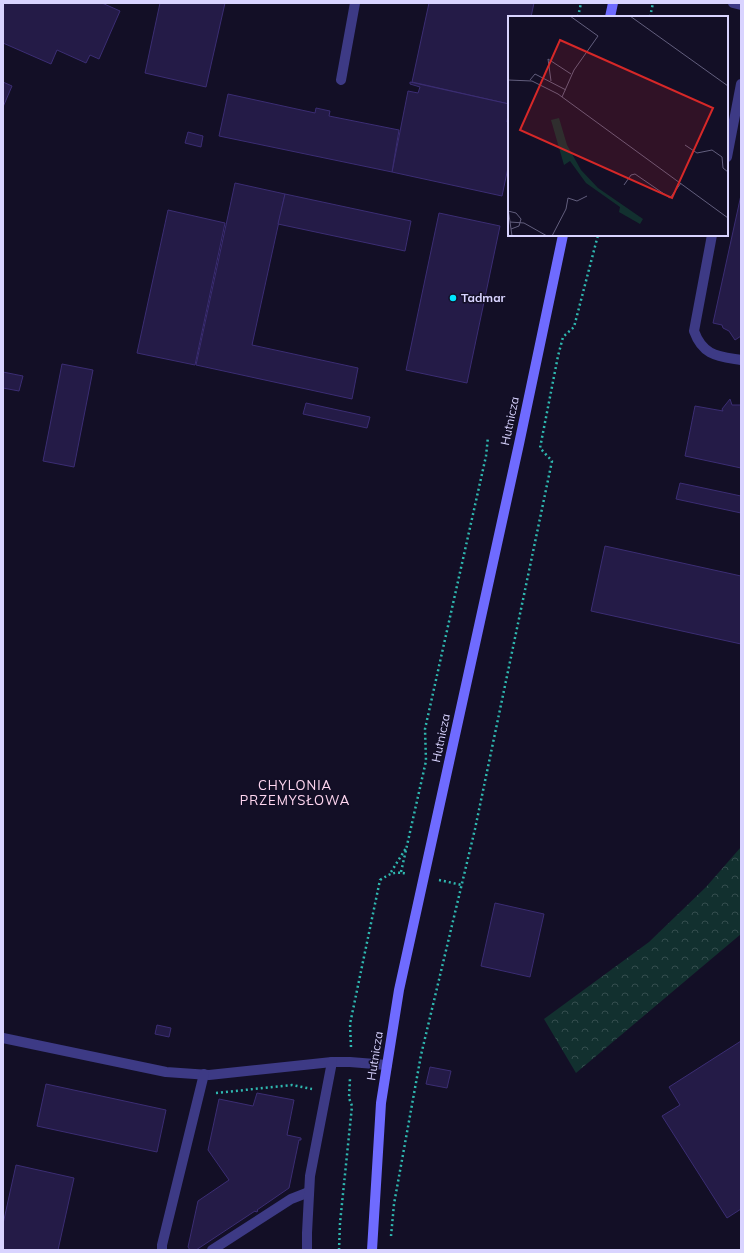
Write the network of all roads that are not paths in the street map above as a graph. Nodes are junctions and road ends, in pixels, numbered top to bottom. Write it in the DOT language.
graph roads {
  1 [pos="355,3"];
  2 [pos="613,3"];
  3 [pos="733,3"];
  4 [pos="741,5"];
  5 [pos="610,16"];
  6 [pos="340,80"];
  7 [pos="741,84"];
  8 [pos="728,152"];
  9 [pos="563,236"];
  10 [pos="712,236"];
  11 [pos="741,360"];
  12 [pos="3,1038"];
  13 [pos="332,1062"];
  14 [pos="387,1065"];
  15 [pos="204,1074"];
  16 [pos="309,1192"];
  17 [pos="162,1250"];
  18 [pos="212,1250"];
  19 [pos="307,1250"];
  20 [pos="372,1250"];
  1 -- 6 [label="lane"];
  2 -- 5 [label="main road"];
  3 -- 4 [label="lane"];
  7 -- 8 [label="lane"];
  9 -- 14 [label="main road, Hutnicza"];
  10 -- 11 [label="lane"];
  12 -- 15 [label="lane"];
  13 -- 14 [label="lane"];
  13 -- 15 [label="lane"];
  13 -- 16 [label="lane"];
  14 -- 20 [label="main road, Hutnicza"];
  15 -- 17 [label="lane"];
  16 -- 18 [label="lane"];
  16 -- 19 [label="lane"];
}
